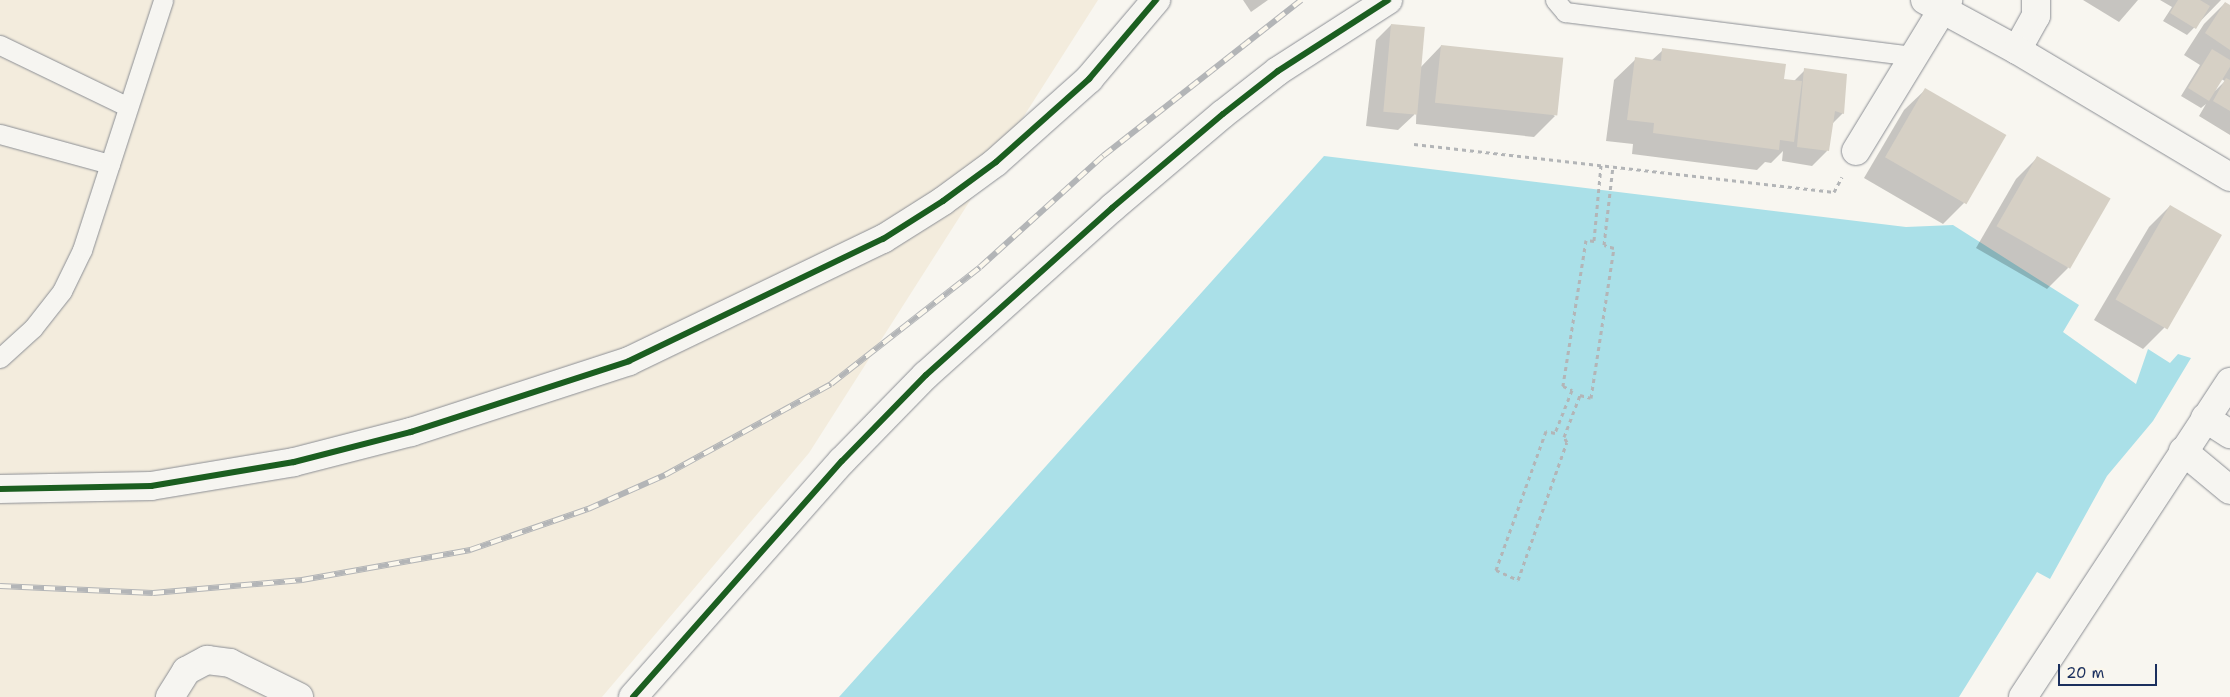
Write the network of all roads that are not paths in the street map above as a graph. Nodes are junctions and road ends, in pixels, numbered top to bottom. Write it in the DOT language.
graph roads {
  1 [pos="163,0"];
  2 [pos="1156,0"];
  3 [pos="1388,0"];
  4 [pos="1555,0"];
  5 [pos="2036,0"];
  6 [pos="1938,3"];
  7 [pos="0,45"];
  8 [pos="2017,50"];
  9 [pos="1914,56"];
  10 [pos="128,107"];
  11 [pos="1,136"];
  12 [pos="1856,151"];
  13 [pos="110,164"];
  14 [pos="2230,178"];
  15 [pos="0,358"];
  16 [pos="2230,382"];
  17 [pos="2205,418"];
  18 [pos="2230,434"];
  19 [pos="2183,450"];
  20 [pos="0,489"];
  21 [pos="2230,490"];
  22 [pos="170,697"];
  23 [pos="299,697"];
  24 [pos="633,697"];
  25 [pos="2024,697"];
  1 -- 10 [label="lane"];
  2 -- 20 [label="street"];
  3 -- 24 [label="street"];
  4 -- 9 [label="lane"];
  5 -- 8 [label="street"];
  6 -- 8 [label="street"];
  6 -- 9 [label="street"];
  7 -- 10 [label="lane"];
  8 -- 14 [label="street"];
  9 -- 12 [label="street"];
  10 -- 13 [label="lane"];
  11 -- 13 [label="lane"];
  13 -- 15 [label="lane"];
  16 -- 17 [label="street"];
  17 -- 18 [label="street"];
  17 -- 19 [label="street"];
  19 -- 21 [label="street"];
  19 -- 25 [label="street"];
  22 -- 23 [label="street"];
}
